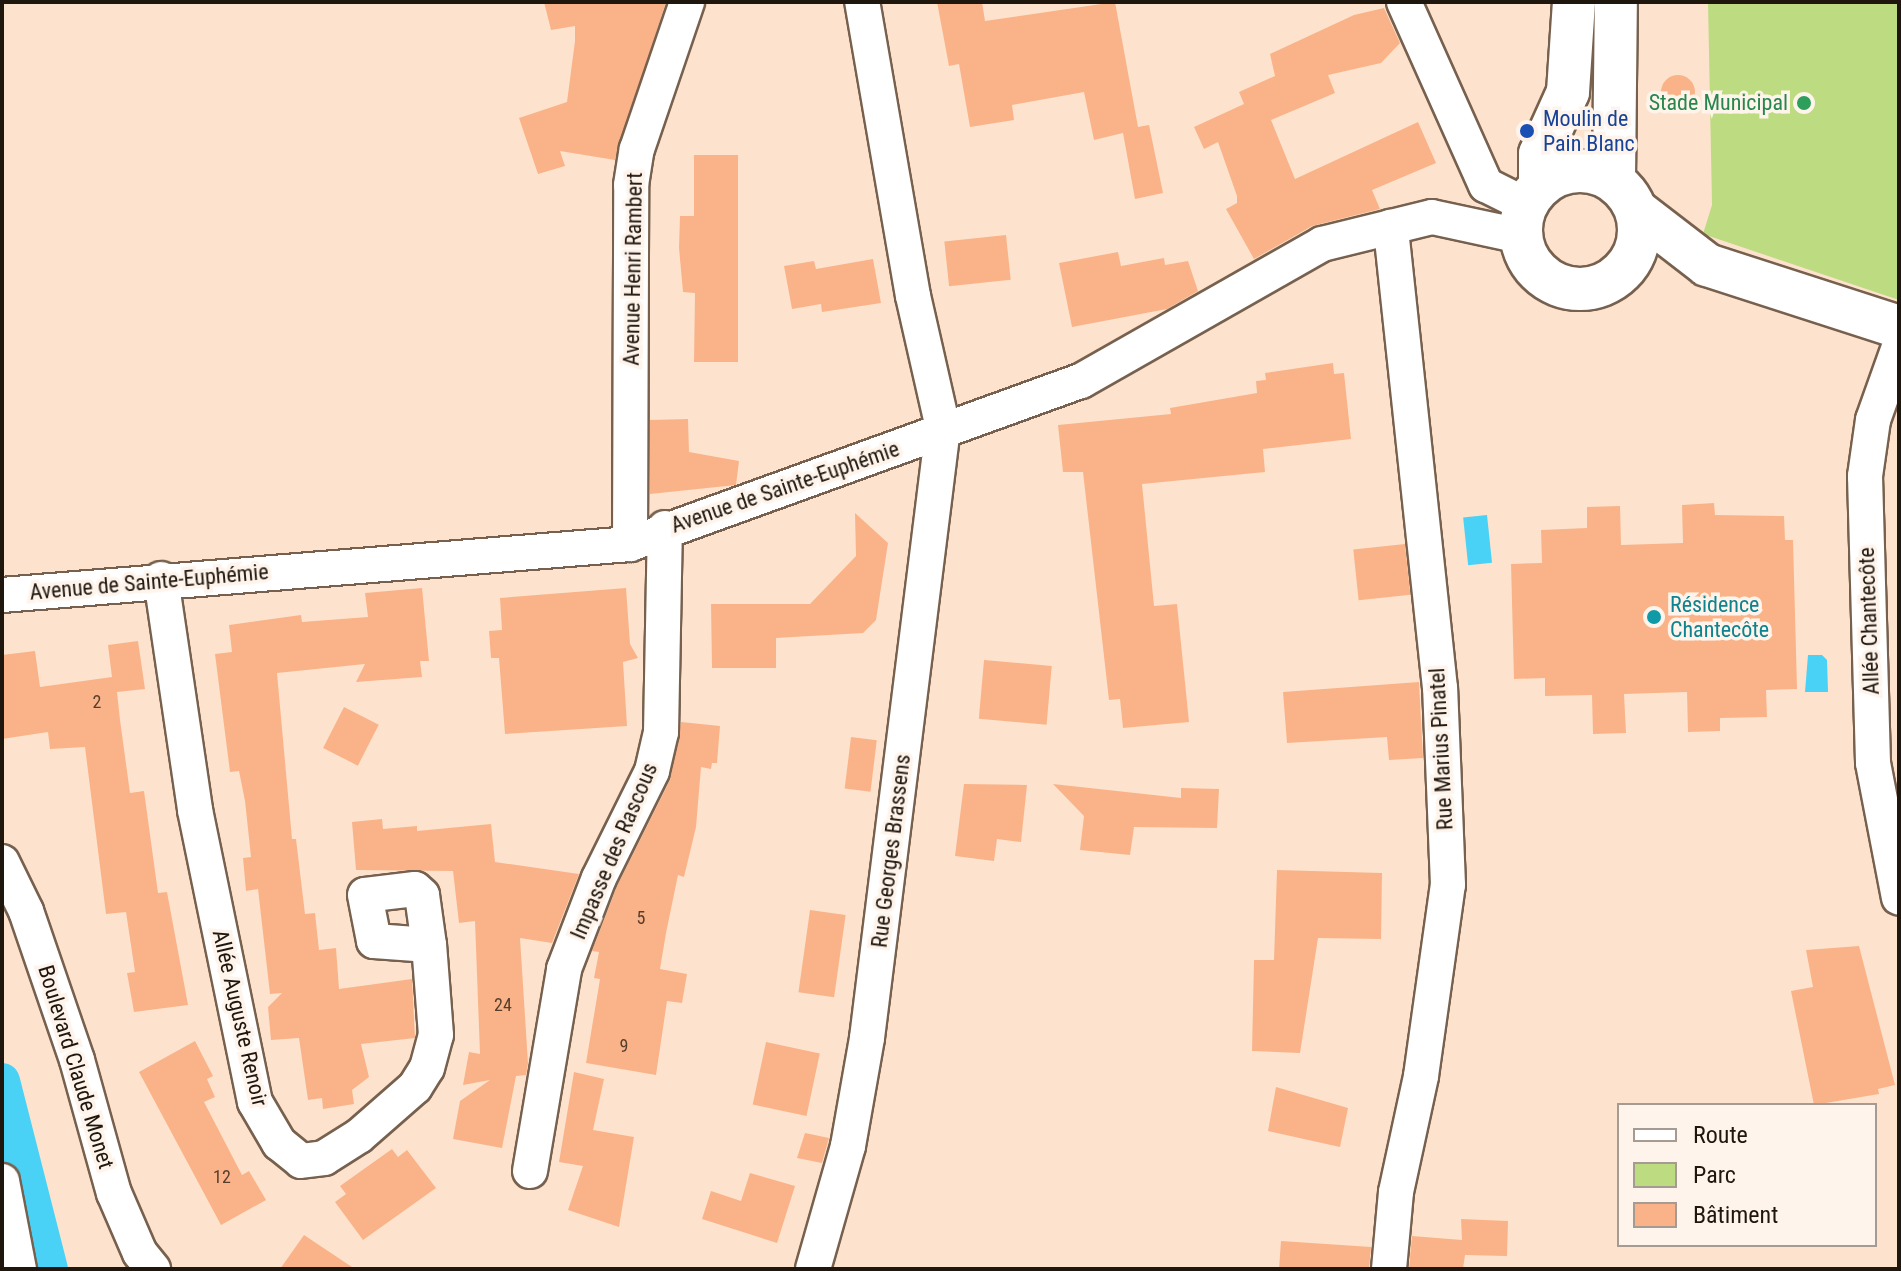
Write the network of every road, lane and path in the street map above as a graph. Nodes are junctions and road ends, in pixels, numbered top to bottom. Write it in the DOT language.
graph roads {
  1 [pos="687,2"];
  2 [pos="862,2"];
  3 [pos="1404,2"];
  4 [pos="1574,2"];
  5 [pos="1616,2"];
  6 [pos="1625,196"];
  7 [pos="1529,209"];
  8 [pos="1391,227"];
  9 [pos="1707,265"];
  10 [pos="1620,274"];
  11 [pos="1899,327"];
  12 [pos="1899,347"];
  13 [pos="943,428"];
  14 [pos="665,528"];
  15 [pos="630,544"];
  16 [pos="161,579"];
  17 [pos="2,595"];
  18 [pos="2,862"];
  19 [pos="1899,898"];
  20 [pos="429,945"];
  21 [pos="530,1171"];
  22 [pos="2,1181"];
  23 [pos="19,1269"];
  24 [pos="153,1269"];
  25 [pos="813,1269"];
  26 [pos="1389,1269"];
  1 -- 15 [label="street, Avenue Henri Rambert"];
  2 -- 13 [label="street, Rue Georges Brassens"];
  3 -- 7 [label="street"];
  4 -- 7 [label="street"];
  5 -- 6 [label="street"];
  6 -- 7 [label="street"];
  6 -- 9 [label="street"];
  6 -- 10 [label="street"];
  7 -- 8 [label="street, Avenue de Sainte-Euphémie"];
  7 -- 10 [label="street"];
  8 -- 13 [label="street, Avenue de Sainte-Euphémie"];
  8 -- 26 [label="street, Rue Marius Pinatel"];
  9 -- 10 [label="street"];
  9 -- 11 [label="street"];
  12 -- 19 [label="street, Allée Chantecôte"];
  13 -- 14 [label="street, Avenue de Sainte-Euphémie"];
  13 -- 25 [label="street, Rue Georges Brassens"];
  14 -- 15 [label="street, Avenue de Sainte-Euphémie"];
  14 -- 21 [label="street, Impasse des Rascous"];
  15 -- 16 [label="street, Avenue de Sainte-Euphémie"];
  16 -- 17 [label="street, Avenue de Sainte-Euphémie"];
  16 -- 20 [label="street, Allée Auguste Renoir"];
  18 -- 24 [label="street, Boulevard Claude Monet"];
  22 -- 23 [label="street"];
}
